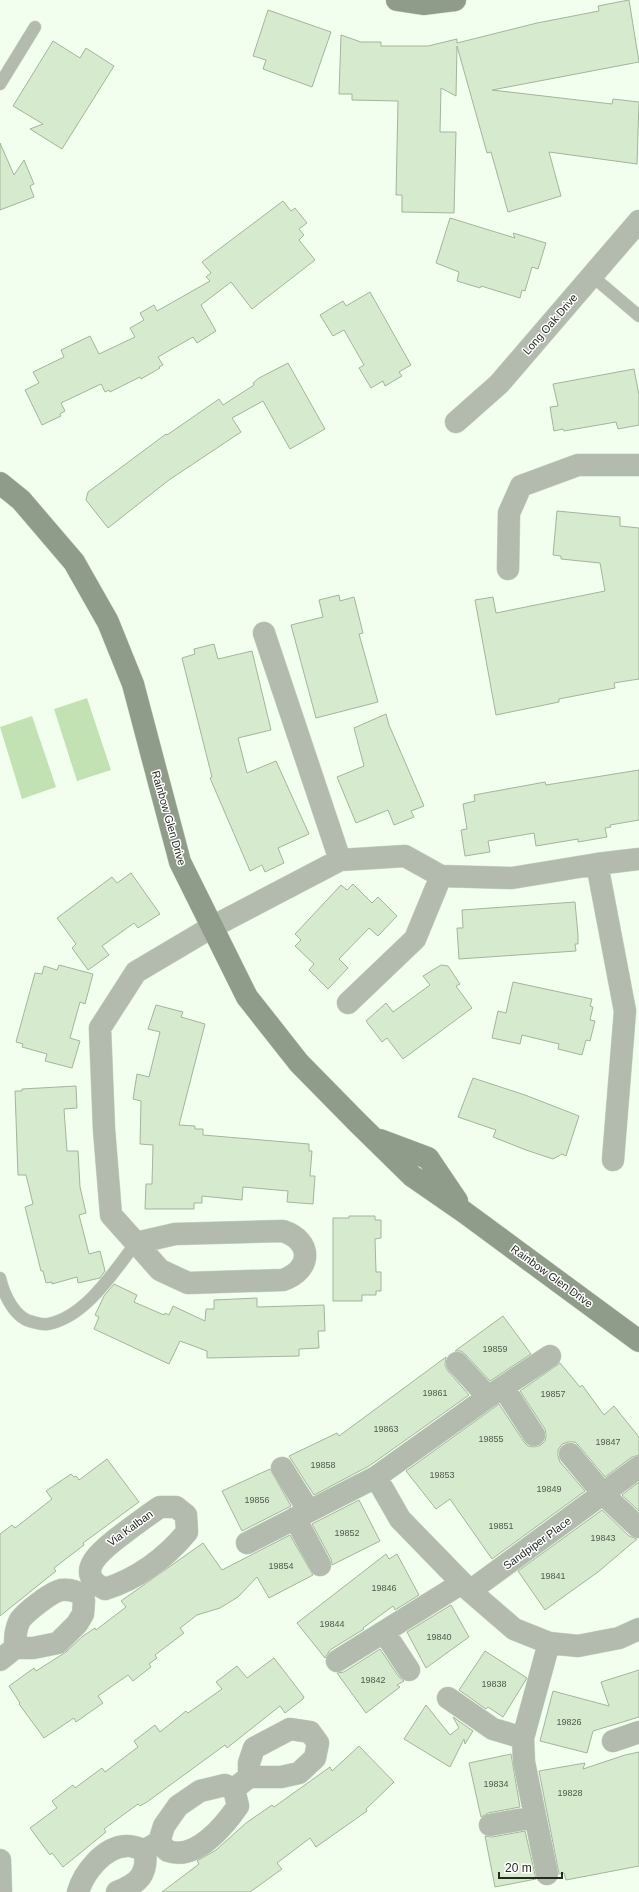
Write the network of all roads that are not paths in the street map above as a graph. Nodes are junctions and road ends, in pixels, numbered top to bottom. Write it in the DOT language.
graph roads {
  1 [pos="397,0"];
  2 [pos="455,0"];
  3 [pos="35,26"];
  4 [pos="0,84"];
  5 [pos="639,221"];
  6 [pos="592,276"];
  7 [pos="639,316"];
  8 [pos="456,422"];
  9 [pos="639,465"];
  10 [pos="0,483"];
  11 [pos="508,569"];
  12 [pos="264,633"];
  13 [pos="639,859"];
  14 [pos="340,860"];
  15 [pos="597,864"];
  16 [pos="441,876"];
  17 [pos="212,927"];
  18 [pos="348,1003"];
  19 [pos="613,1160"];
  20 [pos="136,1243"];
  21 [pos="0,1278"];
  22 [pos="639,1341"];
  23 [pos="550,1356"];
  24 [pos="457,1363"];
  25 [pos="495,1392"];
  26 [pos="534,1435"];
  27 [pos="570,1454"];
  28 [pos="639,1467"];
  29 [pos="282,1468"];
  30 [pos="376,1477"];
  31 [pos="604,1495"];
  32 [pos="302,1515"];
  33 [pos="638,1527"];
  34 [pos="247,1542"];
  35 [pos="320,1565"];
  36 [pos="466,1587"];
  37 [pos="639,1629"];
  38 [pos="384,1632"];
  39 [pos="549,1644"];
  40 [pos="7,1654"];
  41 [pos="337,1661"];
  42 [pos="409,1670"];
  43 [pos="448,1698"];
  44 [pos="639,1732"];
  45 [pos="523,1738"];
  46 [pos="613,1741"];
  47 [pos="535,1817"];
  48 [pos="490,1825"];
  49 [pos="152,1846"];
  50 [pos="0,1863"];
  51 [pos="547,1874"];
  52 [pos="1,1892"];
  53 [pos="18,1892"];
  54 [pos="78,1892"];
  55 [pos="117,1892"];
  1 -- 2 [label="street"];
  3 -- 4 [label="lane"];
  5 -- 6 [label="street, Long Oak Drive"];
  6 -- 7 [label="lane"];
  6 -- 8 [label="street, Long Oak Drive"];
  9 -- 11 [label="street"];
  10 -- 17 [label="street, Rainbow Glen Drive"];
  12 -- 14 [label="street"];
  13 -- 15 [label="street"];
  14 -- 16 [label="street"];
  14 -- 17 [label="street"];
  15 -- 16 [label="street"];
  15 -- 19 [label="street"];
  16 -- 18 [label="street"];
  17 -- 20 [label="street"];
  17 -- 22 [label="street, Rainbow Glen Drive"];
  20 -- 20 [label="street"];
  20 -- 21 [label="lane"];
  23 -- 25 [label="street"];
  24 -- 25 [label="street"];
  25 -- 26 [label="street"];
  25 -- 30 [label="street"];
  27 -- 31 [label="street"];
  28 -- 31 [label="street, Sandpiper Place"];
  29 -- 32 [label="street"];
  30 -- 32 [label="street"];
  30 -- 36 [label="street"];
  31 -- 33 [label="street"];
  31 -- 36 [label="street, Sandpiper Place"];
  32 -- 34 [label="street"];
  32 -- 35 [label="street"];
  36 -- 38 [label="street, Sandpiper Place"];
  36 -- 39 [label="street"];
  37 -- 39 [label="street"];
  38 -- 41 [label="street, Sandpiper Place"];
  38 -- 42 [label="street"];
  39 -- 45 [label="street"];
  40 -- 40 [label="street"];
  43 -- 45 [label="street"];
  44 -- 46 [label="street"];
  45 -- 47 [label="street"];
  47 -- 48 [label="street"];
  47 -- 51 [label="street"];
  49 -- 49 [label="street"];
  49 -- 54 [label="street"];
  49 -- 55 [label="street"];
  50 -- 52 [label="street"];
  50 -- 53 [label="street"];
}
